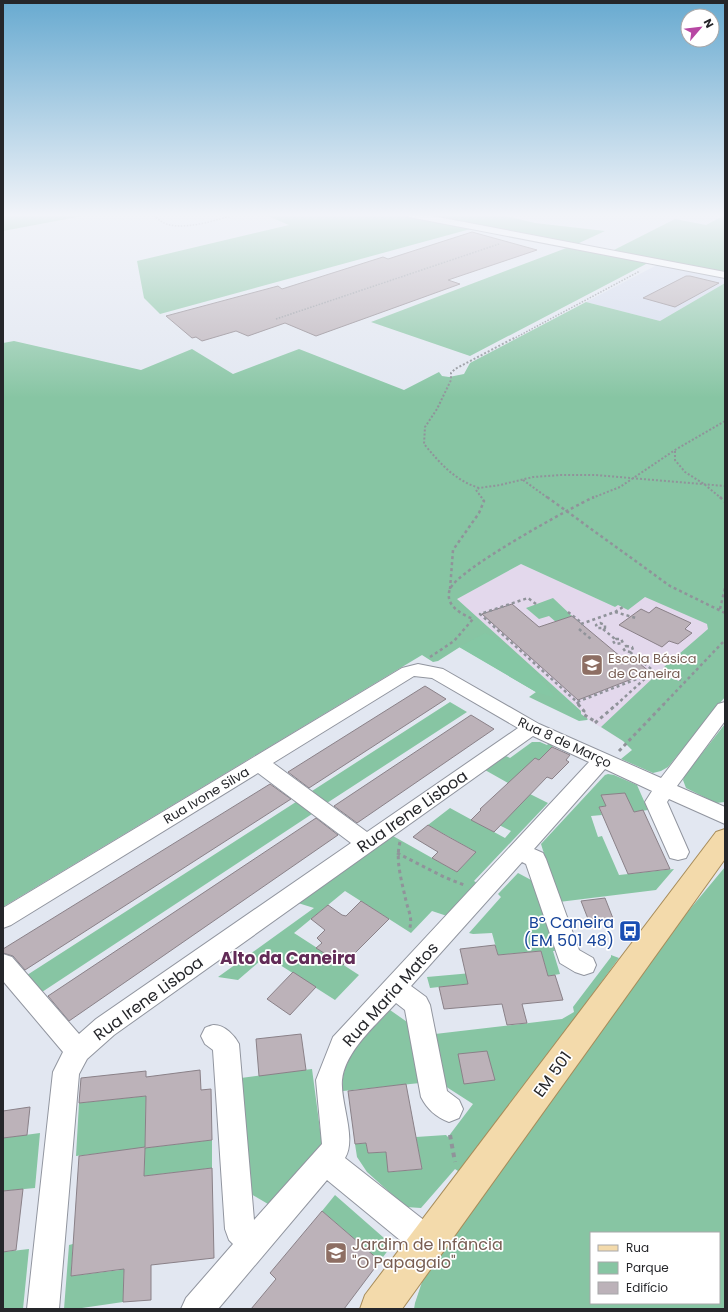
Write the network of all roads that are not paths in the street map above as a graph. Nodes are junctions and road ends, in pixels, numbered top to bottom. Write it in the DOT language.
graph roads {
  1 [pos="408,672"];
  2 [pos="725,708"];
  3 [pos="532,728"];
  4 [pos="606,761"];
  5 [pos="259,763"];
  6 [pos="664,788"];
  7 [pos="725,816"];
  8 [pos="725,839"];
  9 [pos="366,843"];
  10 [pos="520,852"];
  11 [pos="678,852"];
  12 [pos="3,919"];
  13 [pos="3,964"];
  14 [pos="584,965"];
  15 [pos="394,988"];
  16 [pos="214,1036"];
  17 [pos="78,1051"];
  18 [pos="449,1109"];
  19 [pos="325,1160"];
  20 [pos="428,1243"];
  21 [pos="253,1244"];
  22 [pos="391,1300"];
  23 [pos="43,1309"];
  24 [pos="197,1309"];
  1 -- 3 [label="street, Rua 8 de Março"];
  1 -- 5 [label="street, Rua Ivone Silva"];
  2 -- 6 [label="street"];
  3 -- 4 [label="street, Rua 8 de Março"];
  3 -- 9 [label="street, Rua Irene Lisboa"];
  4 -- 6 [label="street, Rua 8 de Março"];
  4 -- 10 [label="street, Rua Maria Matos"];
  5 -- 9 [label="street"];
  5 -- 12 [label="street, Rua Ivone Silva"];
  6 -- 7 [label="street, Rua 8 de Março"];
  6 -- 11 [label="street"];
  8 -- 20 [label="main road, EM 501 / EM 501"];
  9 -- 17 [label="street, Rua Irene Lisboa"];
  10 -- 14 [label="street"];
  10 -- 15 [label="street, Rua Maria Matos"];
  13 -- 17 [label="street"];
  15 -- 18 [label="street"];
  15 -- 19 [label="street, Rua Maria Matos"];
  16 -- 21 [label="street"];
  17 -- 23 [label="street, Rua Irene Lisboa"];
  19 -- 20 [label="street"];
  19 -- 21 [label="street, Rua Maria Matos"];
  20 -- 22 [label="main road, EM 501 / EM 501"];
  21 -- 24 [label="street, Rua Maria Matos"];
}
